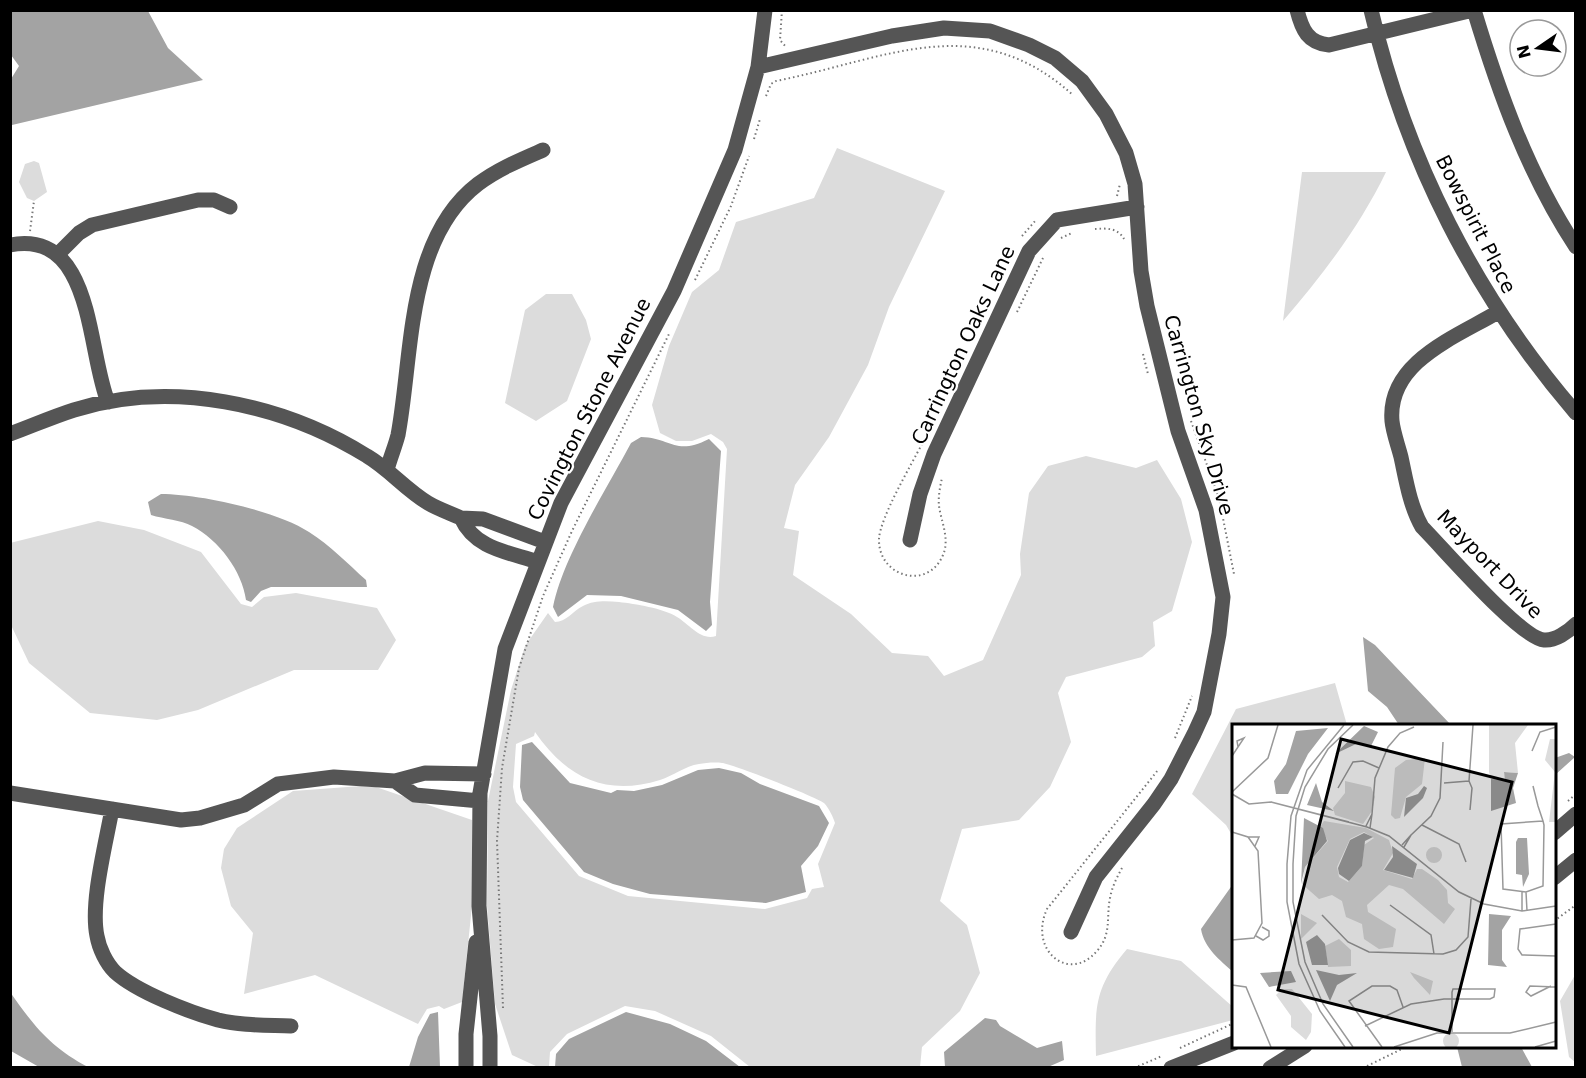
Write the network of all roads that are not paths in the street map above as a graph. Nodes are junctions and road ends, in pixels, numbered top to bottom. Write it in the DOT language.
graph roads {
  1 [pos="765,10"];
  2 [pos="1297,10"];
  3 [pos="1371,10"];
  4 [pos="1473,10"];
  5 [pos="1377,35"];
  6 [pos="758,68"];
  7 [pos="543,150"];
  8 [pos="230,207"];
  9 [pos="1137,207"];
  10 [pos="10,245"];
  11 [pos="1575,247"];
  12 [pos="58,254"];
  13 [pos="1498,312"];
  14 [pos="108,402"];
  15 [pos="1575,413"];
  16 [pos="10,434"];
  17 [pos="387,470"];
  18 [pos="461,518"];
  19 [pos="910,540"];
  20 [pos="545,543"];
  21 [pos="538,562"];
  22 [pos="1575,624"];
  23 [pos="484,774"];
  24 [pos="395,781"];
  25 [pos="10,793"];
  26 [pos="480,801"];
  27 [pos="112,809"];
  28 [pos="1575,814"];
  29 [pos="1556,831"];
  30 [pos="1575,860"];
  31 [pos="1556,876"];
  32 [pos="479,906"];
  33 [pos="1071,932"];
  34 [pos="291,1026"];
  35 [pos="1232,1043"];
  36 [pos="1303,1048"];
  37 [pos="1167,1061"];
  38 [pos="466,1068"];
  39 [pos="490,1068"];
  40 [pos="1270,1068"];
  1 -- 6 [label="street, Covington Stone Avenue"];
  2 -- 5 [label="street"];
  3 -- 5 [label="street, Bowspirit Place"];
  4 -- 5 [label="street"];
  4 -- 11 [label="street"];
  5 -- 13 [label="street, Bowspirit Place"];
  6 -- 9 [label="street, Carrington Sky Drive"];
  6 -- 20 [label="street, Covington Stone Avenue"];
  7 -- 17 [label="street"];
  8 -- 12 [label="street"];
  9 -- 19 [label="street, Carrington Oaks Lane"];
  9 -- 33 [label="street, Carrington Sky Drive"];
  10 -- 12 [label="street"];
  12 -- 14 [label="street"];
  13 -- 15 [label="street, Bowspirit Place"];
  13 -- 22 [label="street, Mayport Drive"];
  14 -- 16 [label="street"];
  14 -- 17 [label="street"];
  17 -- 18 [label="street"];
  18 -- 20 [label="street"];
  18 -- 21 [label="street"];
  20 -- 21 [label="street, Covington Stone Avenue"];
  21 -- 23 [label="street, Covington Stone Avenue"];
  23 -- 24 [label="street"];
  23 -- 26 [label="street, Covington Stone Avenue"];
  24 -- 26 [label="street"];
  24 -- 27 [label="street"];
  25 -- 27 [label="street"];
  26 -- 32 [label="street, Covington Stone Avenue"];
  27 -- 34 [label="street"];
  28 -- 29 [label="street"];
  30 -- 31 [label="street"];
  32 -- 38 [label="street, Covington Stone Avenue"];
  32 -- 39 [label="street, Covington Stone Avenue"];
  35 -- 37 [label="street"];
  36 -- 40 [label="street"];
}
